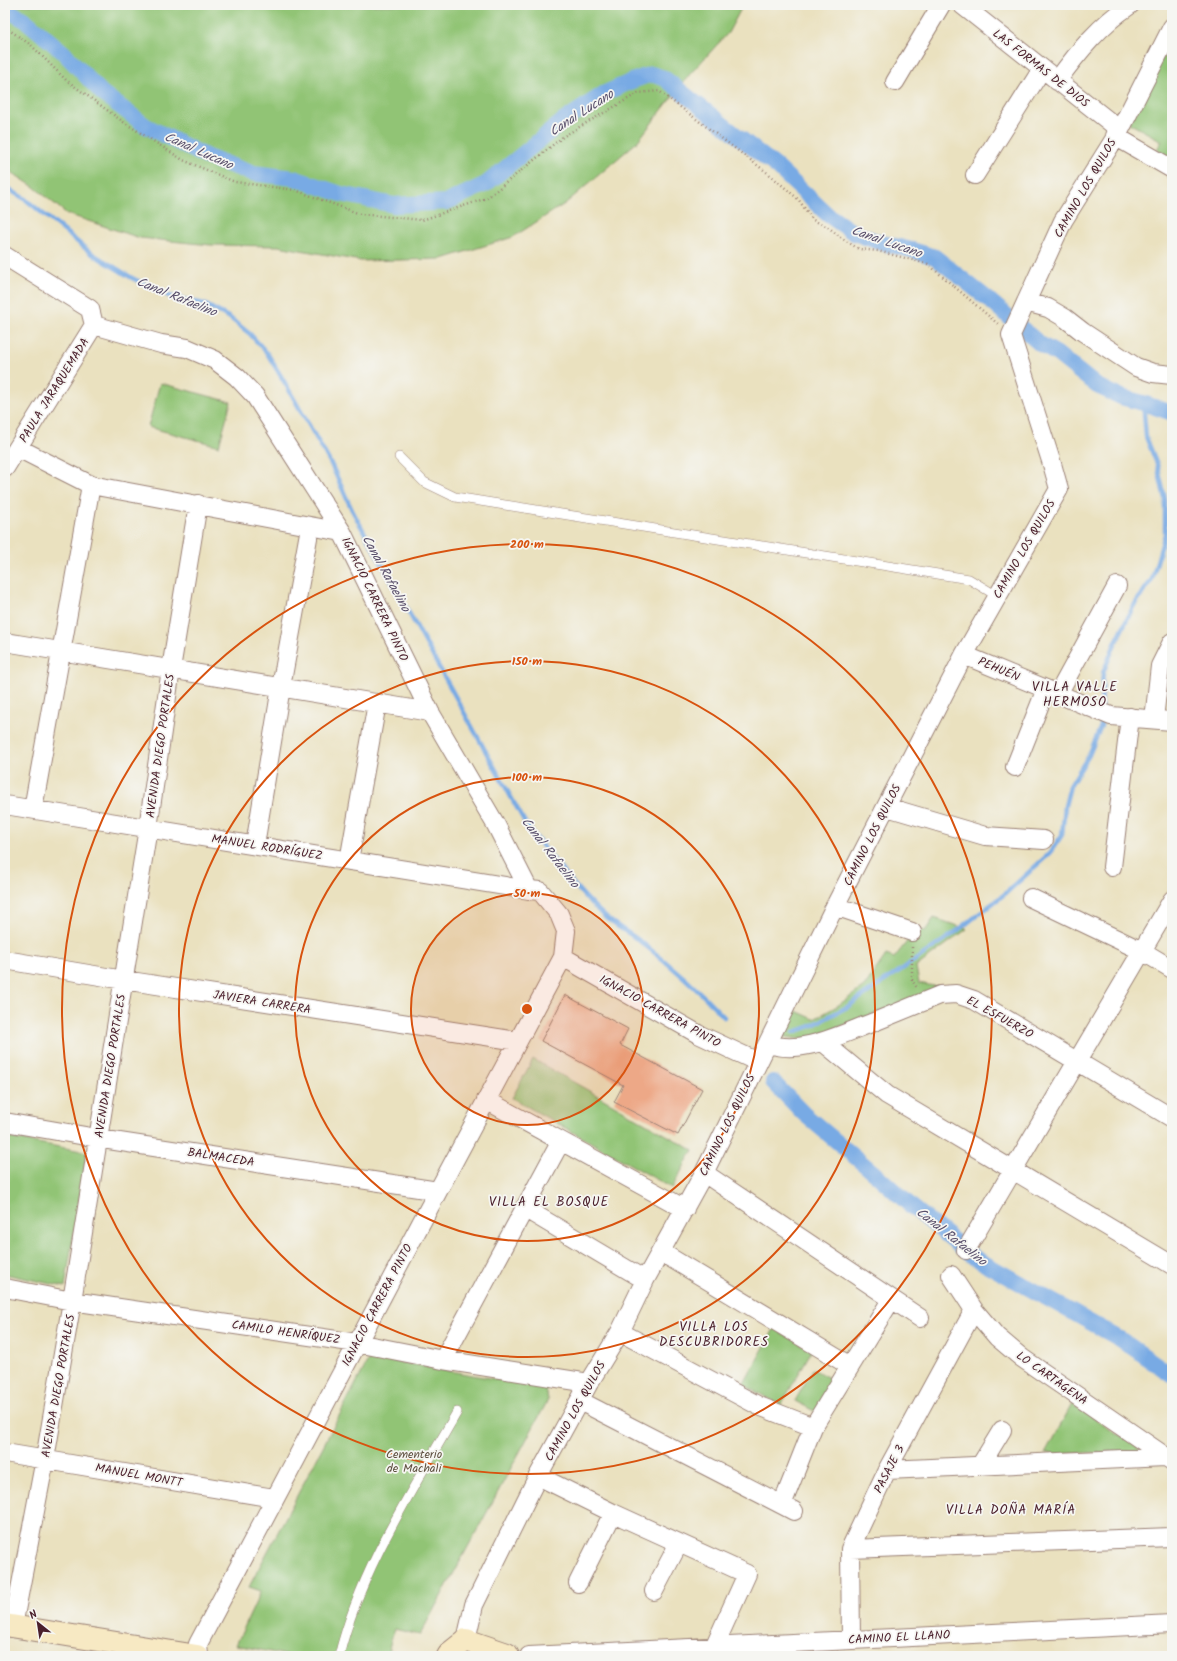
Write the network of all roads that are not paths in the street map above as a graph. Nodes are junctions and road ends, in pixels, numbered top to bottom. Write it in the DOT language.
graph roads {
  1 [pos="941,5"];
  2 [pos="1130,5"];
  3 [pos="964,6"];
  4 [pos="1172,27"];
  5 [pos="1042,69"];
  6 [pos="1057,81"];
  7 [pos="894,82"];
  8 [pos="1117,133"];
  9 [pos="1172,169"];
  10 [pos="975,175"];
  11 [pos="5,256"];
  12 [pos="1026,302"];
  13 [pos="92,317"];
  14 [pos="1172,375"];
  15 [pos="18,448"];
  16 [pos="399,457"];
  17 [pos="5,468"];
  18 [pos="91,485"];
  19 [pos="198,504"];
  20 [pos="310,527"];
  21 [pos="342,532"];
  22 [pos="1117,586"];
  23 [pos="997,596"];
  24 [pos="5,642"];
  25 [pos="1172,642"];
  26 [pos="63,651"];
  27 [pos="964,654"];
  28 [pos="171,669"];
  29 [pos="281,687"];
  30 [pos="1052,691"];
  31 [pos="377,703"];
  32 [pos="430,712"];
  33 [pos="1130,717"];
  34 [pos="1154,719"];
  35 [pos="1172,721"];
  36 [pos="1015,767"];
  37 [pos="5,804"];
  38 [pos="887,807"];
  39 [pos="33,809"];
  40 [pos="148,828"];
  41 [pos="1044,840"];
  42 [pos="255,845"];
  43 [pos="349,861"];
  44 [pos="1112,867"];
  45 [pos="529,890"];
  46 [pos="1030,898"];
  47 [pos="1172,900"];
  48 [pos="835,906"];
  49 [pos="912,932"];
  50 [pos="1142,951"];
  51 [pos="564,957"];
  52 [pos="5,960"];
  53 [pos="1172,969"];
  54 [pos="124,980"];
  55 [pos="518,1041"];
  56 [pos="823,1042"];
  57 [pos="768,1043"];
  58 [pos="1076,1061"];
  59 [pos="758,1062"];
  60 [pos="486,1100"];
  61 [pos="1172,1118"];
  62 [pos="5,1122"];
  63 [pos="99,1139"];
  64 [pos="561,1141"];
  65 [pos="1012,1169"];
  66 [pos="704,1173"];
  67 [pos="438,1191"];
  68 [pos="524,1208"];
  69 [pos="685,1209"];
  70 [pos="966,1250"];
  71 [pos="661,1252"];
  72 [pos="1172,1265"];
  73 [pos="951,1274"];
  74 [pos="645,1280"];
  75 [pos="5,1288"];
  76 [pos="891,1300"];
  77 [pos="72,1301"];
  78 [pos="974,1310"];
  79 [pos="920,1318"];
  80 [pos="620,1332"];
  81 [pos="358,1343"];
  82 [pos="443,1360"];
  83 [pos="850,1366"];
  84 [pos="589,1383"];
  85 [pos="580,1401"];
  86 [pos="457,1412"];
  87 [pos="813,1427"];
  88 [pos="1002,1430"];
  89 [pos="5,1453"];
  90 [pos="45,1459"];
  91 [pos="1169,1459"];
  92 [pos="980,1466"];
  93 [pos="887,1470"];
  94 [pos="538,1476"];
  95 [pos="274,1498"];
  96 [pos="613,1513"];
  97 [pos="1172,1538"];
  98 [pos="679,1543"];
  99 [pos="850,1549"];
  100 [pos="578,1583"];
  101 [pos="654,1591"];
  102 [pos="1172,1624"];
  103 [pos="9,1626"];
  104 [pos="466,1640"];
  105 [pos="850,1640"];
  106 [pos="714,1647"];
  107 [pos="198,1656"];
  108 [pos="339,1656"];
  109 [pos="448,1656"];
  110 [pos="508,1656"];
  111 [pos="529,1656"];
  1 -- 7 [label="street"];
  2 -- 6 [label="street"];
  3 -- 5 [label="street, LAS FORMAS DE DIOS"];
  4 -- 8 [label="street, CAMINO LOS QUILOS"];
  5 -- 6 [label="street, LAS FORMAS DE DIOS"];
  5 -- 10 [label="street"];
  6 -- 8 [label="street, LAS FORMAS DE DIOS"];
  8 -- 9 [label="street, LAS FORMAS DE DIOS"];
  8 -- 12 [label="street, CAMINO LOS QUILOS"];
  11 -- 13 [label="street, IGNACIO CARRERA PINTO"];
  12 -- 14 [label="street"];
  12 -- 23 [label="street, CAMINO LOS QUILOS"];
  13 -- 15 [label="street, PAULA JARAQUEMADA"];
  13 -- 21 [label="street, IGNACIO CARRERA PINTO"];
  15 -- 17 [label="street, PAULA JARAQUEMADA"];
  15 -- 18 [label="street"];
  16 -- 23 [label="lane"];
  18 -- 19 [label="street"];
  18 -- 26 [label="street"];
  19 -- 20 [label="street"];
  19 -- 28 [label="street, AVENIDA DIEGO PORTALES"];
  20 -- 21 [label="street"];
  20 -- 29 [label="street"];
  21 -- 32 [label="street, IGNACIO CARRERA PINTO"];
  22 -- 30 [label="street"];
  23 -- 27 [label="street, CAMINO LOS QUILOS"];
  24 -- 26 [label="street"];
  25 -- 34 [label="street"];
  26 -- 28 [label="street"];
  26 -- 39 [label="street"];
  27 -- 30 [label="street, PEHUÉN"];
  27 -- 38 [label="street, CAMINO LOS QUILOS"];
  28 -- 29 [label="street"];
  28 -- 40 [label="street, AVENIDA DIEGO PORTALES"];
  29 -- 31 [label="street"];
  29 -- 42 [label="street"];
  30 -- 33 [label="street, PEHUÉN"];
  30 -- 36 [label="street"];
  31 -- 32 [label="street"];
  31 -- 43 [label="street"];
  32 -- 45 [label="street, IGNACIO CARRERA PINTO"];
  33 -- 34 [label="street, PEHUÉN"];
  33 -- 44 [label="street"];
  34 -- 35 [label="street, PEHUÉN"];
  37 -- 39 [label="street, MANUEL RODRÍGUEZ"];
  38 -- 41 [label="street"];
  38 -- 48 [label="street, CAMINO LOS QUILOS"];
  39 -- 40 [label="street, MANUEL RODRÍGUEZ"];
  40 -- 42 [label="street, MANUEL RODRÍGUEZ"];
  40 -- 54 [label="street, AVENIDA DIEGO PORTALES"];
  42 -- 43 [label="street, MANUEL RODRÍGUEZ"];
  43 -- 45 [label="street, MANUEL RODRÍGUEZ"];
  45 -- 51 [label="street, IGNACIO CARRERA PINTO"];
  46 -- 50 [label="street"];
  47 -- 50 [label="street"];
  48 -- 49 [label="street"];
  48 -- 57 [label="street, CAMINO LOS QUILOS"];
  50 -- 53 [label="street"];
  50 -- 58 [label="street"];
  51 -- 55 [label="street, IGNACIO CARRERA PINTO"];
  51 -- 59 [label="street, IGNACIO CARRERA PINTO"];
  52 -- 54 [label="street, JAVIERA CARRERA"];
  54 -- 55 [label="street, JAVIERA CARRERA"];
  54 -- 63 [label="street, AVENIDA DIEGO PORTALES"];
  55 -- 60 [label="street, IGNACIO CARRERA PINTO"];
  56 -- 57 [label="street, EL ESFUERZO"];
  56 -- 58 [label="street, EL ESFUERZO"];
  56 -- 65 [label="street"];
  57 -- 59 [label="street, CAMINO LOS QUILOS"];
  58 -- 61 [label="street, EL ESFUERZO"];
  58 -- 65 [label="street"];
  59 -- 66 [label="street, CAMINO LOS QUILOS"];
  60 -- 64 [label="street"];
  60 -- 67 [label="street, IGNACIO CARRERA PINTO"];
  62 -- 63 [label="street, BALMACEDA"];
  63 -- 67 [label="street, BALMACEDA"];
  63 -- 77 [label="street, AVENIDA DIEGO PORTALES"];
  64 -- 68 [label="street"];
  64 -- 69 [label="street"];
  65 -- 70 [label="street"];
  65 -- 72 [label="street"];
  66 -- 69 [label="street, CAMINO LOS QUILOS"];
  66 -- 76 [label="street"];
  67 -- 81 [label="street, IGNACIO CARRERA PINTO"];
  68 -- 74 [label="street"];
  68 -- 82 [label="street"];
  69 -- 71 [label="street, CAMINO LOS QUILOS"];
  71 -- 74 [label="street, CAMINO LOS QUILOS"];
  71 -- 83 [label="street"];
  73 -- 78 [label="street, LO CARTAGENA"];
  74 -- 80 [label="street, CAMINO LOS QUILOS"];
  75 -- 77 [label="street, CAMILO HENRÍQUEZ"];
  76 -- 79 [label="street"];
  76 -- 83 [label="street"];
  77 -- 81 [label="street, CAMILO HENRÍQUEZ"];
  77 -- 90 [label="street, AVENIDA DIEGO PORTALES"];
  78 -- 91 [label="street, LO CARTAGENA"];
  78 -- 93 [label="street, PASAJE 3"];
  80 -- 84 [label="street, CAMINO LOS QUILOS"];
  80 -- 87 [label="street"];
  81 -- 82 [label="street, CAMILO HENRÍQUEZ"];
  81 -- 95 [label="street, IGNACIO CARRERA PINTO"];
  82 -- 84 [label="street, CAMILO HENRÍQUEZ"];
  83 -- 87 [label="street"];
  84 -- 85 [label="street, CAMINO LOS QUILOS"];
  85 -- 87 [label="street"];
  85 -- 94 [label="street, CAMINO LOS QUILOS"];
  86 -- 108 [label="lane"];
  88 -- 92 [label="street"];
  89 -- 90 [label="street, MANUEL MONTT"];
  90 -- 95 [label="street, MANUEL MONTT"];
  90 -- 103 [label="street, AVENIDA DIEGO PORTALES"];
  91 -- 92 [label="street"];
  92 -- 93 [label="street"];
  93 -- 99 [label="street, PASAJE 3"];
  94 -- 96 [label="street"];
  94 -- 104 [label="street, CAMINO LOS QUILOS"];
  95 -- 107 [label="street, IGNACIO CARRERA PINTO"];
  96 -- 98 [label="street"];
  96 -- 100 [label="street"];
  97 -- 99 [label="street"];
  98 -- 101 [label="street"];
  98 -- 106 [label="street"];
  99 -- 105 [label="street, PASAJE 3"];
  102 -- 105 [label="street, CAMINO EL LLANO"];
  103 -- 107 [label="main road"];
  104 -- 109 [label="main road"];
  104 -- 110 [label="main road"];
  105 -- 106 [label="street, CAMINO EL LLANO"];
  106 -- 111 [label="street, CAMINO EL LLANO"];
}
